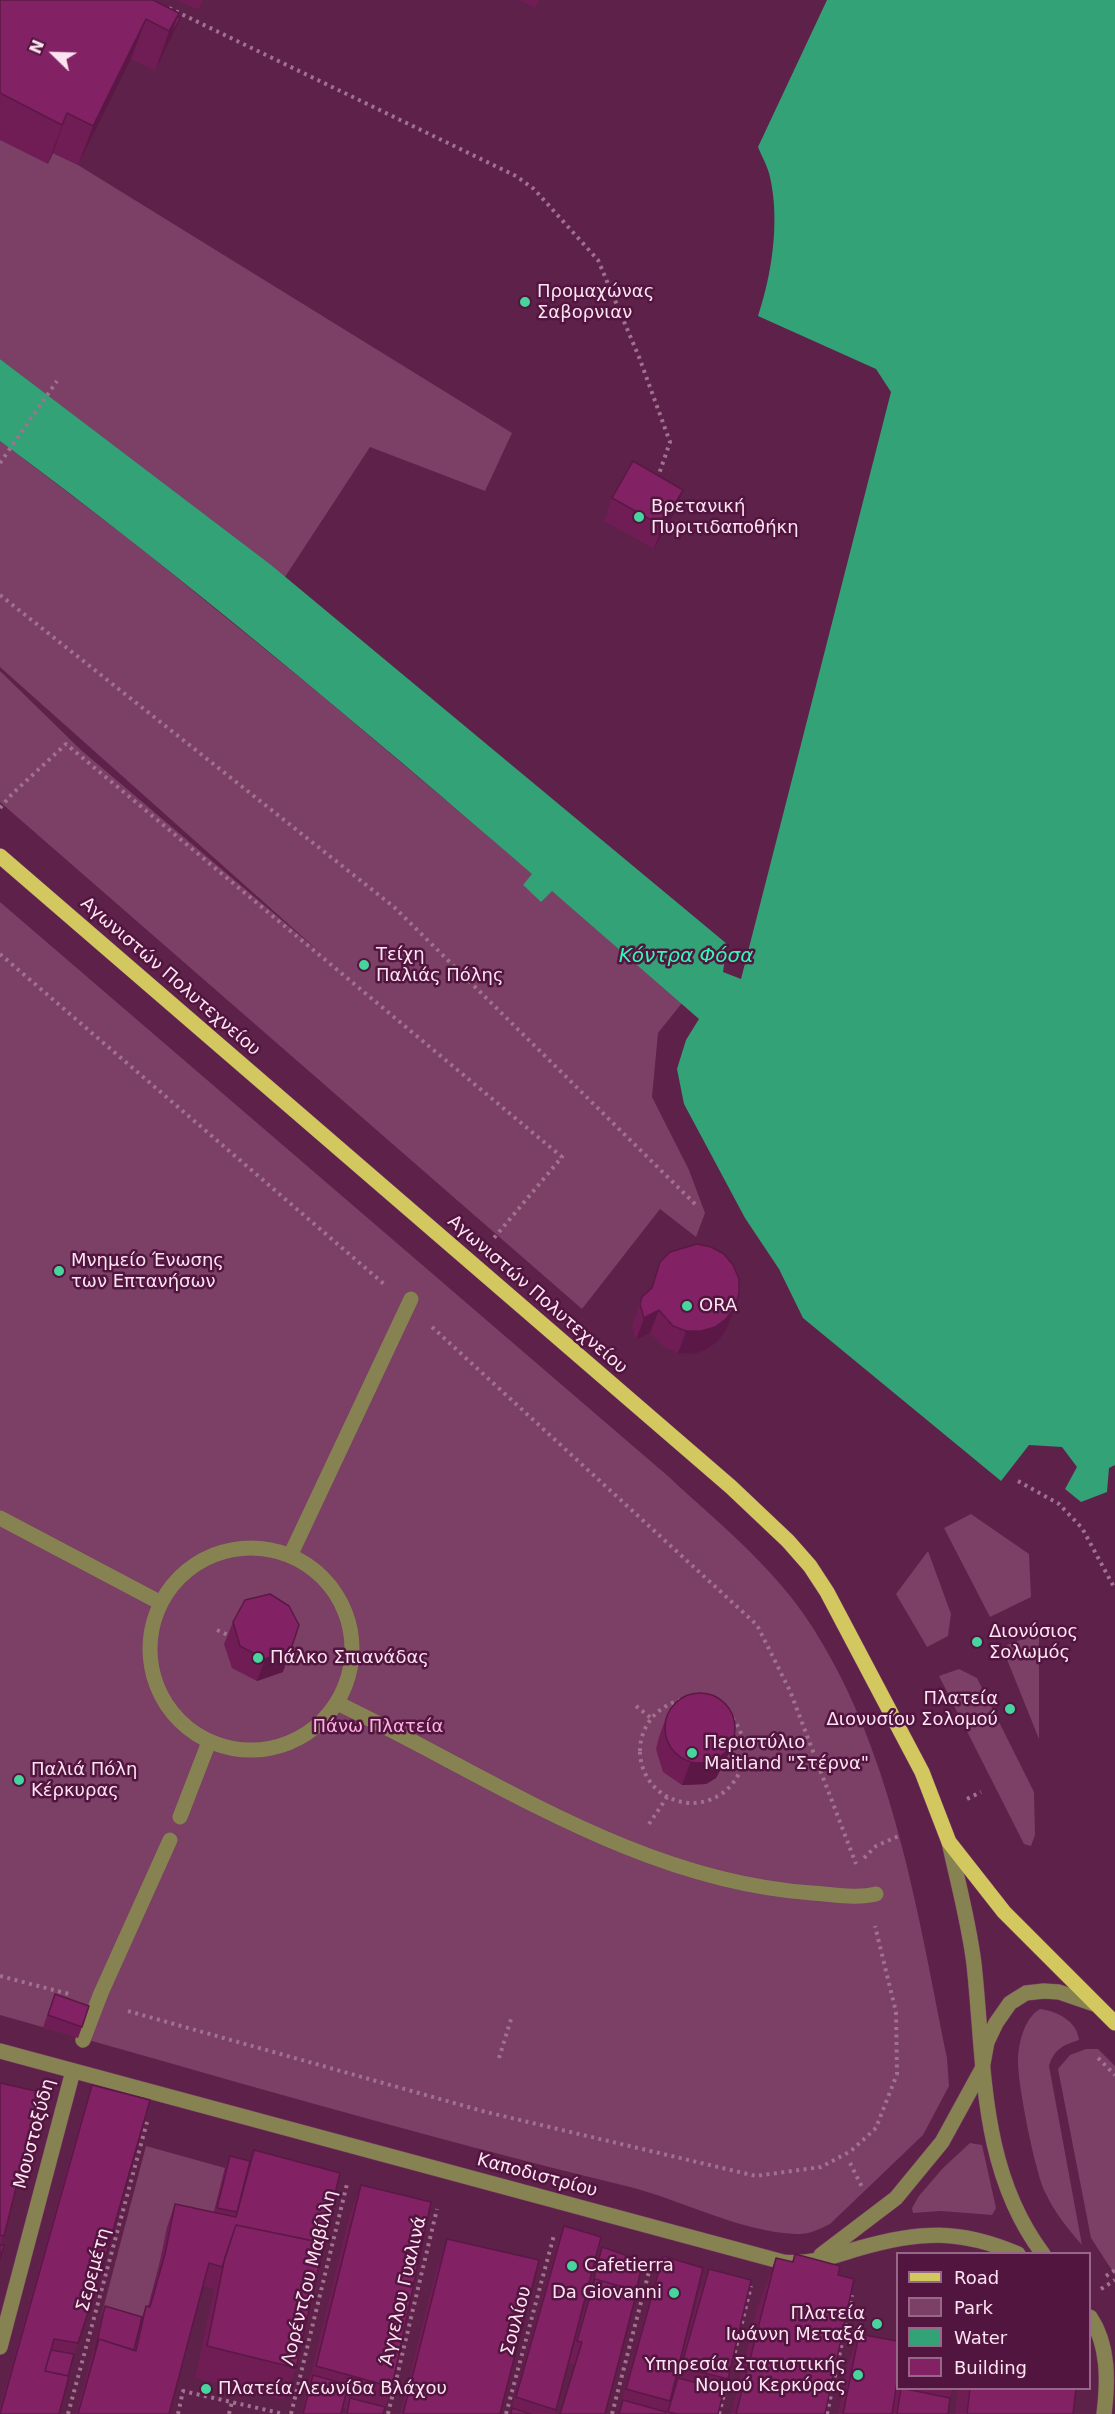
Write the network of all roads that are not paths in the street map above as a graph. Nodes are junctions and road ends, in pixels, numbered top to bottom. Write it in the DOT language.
graph roads {
  1 [pos="0,856"];
  2 [pos="410,1302"];
  3 [pos="0,1518"];
  4 [pos="290,1556"];
  5 [pos="161,1604"];
  6 [pos="337,1703"];
  7 [pos="209,1742"];
  8 [pos="180,1817"];
  9 [pos="170,1840"];
  10 [pos="949,1842"];
  11 [pos="872,1895"];
  12 [pos="1094,2004"];
  13 [pos="1115,2023"];
  14 [pos="83,2040"];
  15 [pos="0,2051"];
  16 [pos="982,2069"];
  17 [pos="73,2071"];
  18 [pos="1015,2252"];
  19 [pos="1042,2252"];
  20 [pos="808,2262"];
  21 [pos="1091,2320"];
  22 [pos="0,2347"];
  23 [pos="1104,2414"];
  1 -- 10 [label="main road, Αγωνιστών Πολυτεχνείου"];
  2 -- 4 [label="street"];
  3 -- 5 [label="street"];
  4 -- 5 [label="street"];
  4 -- 6 [label="street"];
  5 -- 7 [label="street"];
  6 -- 7 [label="street"];
  6 -- 11 [label="street"];
  7 -- 8 [label="street"];
  9 -- 14 [label="street"];
  10 -- 12 [label="main road, Αγωνιστών Πολυτεχνείου"];
  10 -- 16 [label="street"];
  12 -- 13 [label="main road, Αγωνιστών Πολυτεχνείου"];
  12 -- 16 [label="street"];
  15 -- 17 [label="street, Καποδιστρίου"];
  16 -- 19 [label="street"];
  16 -- 20 [label="street"];
  17 -- 20 [label="street, Καποδιστρίου"];
  17 -- 22 [label="street, Μουστοξύδη"];
  18 -- 20 [label="street, Καποδιστρίου"];
  21 -- 23 [label="street"];
}
